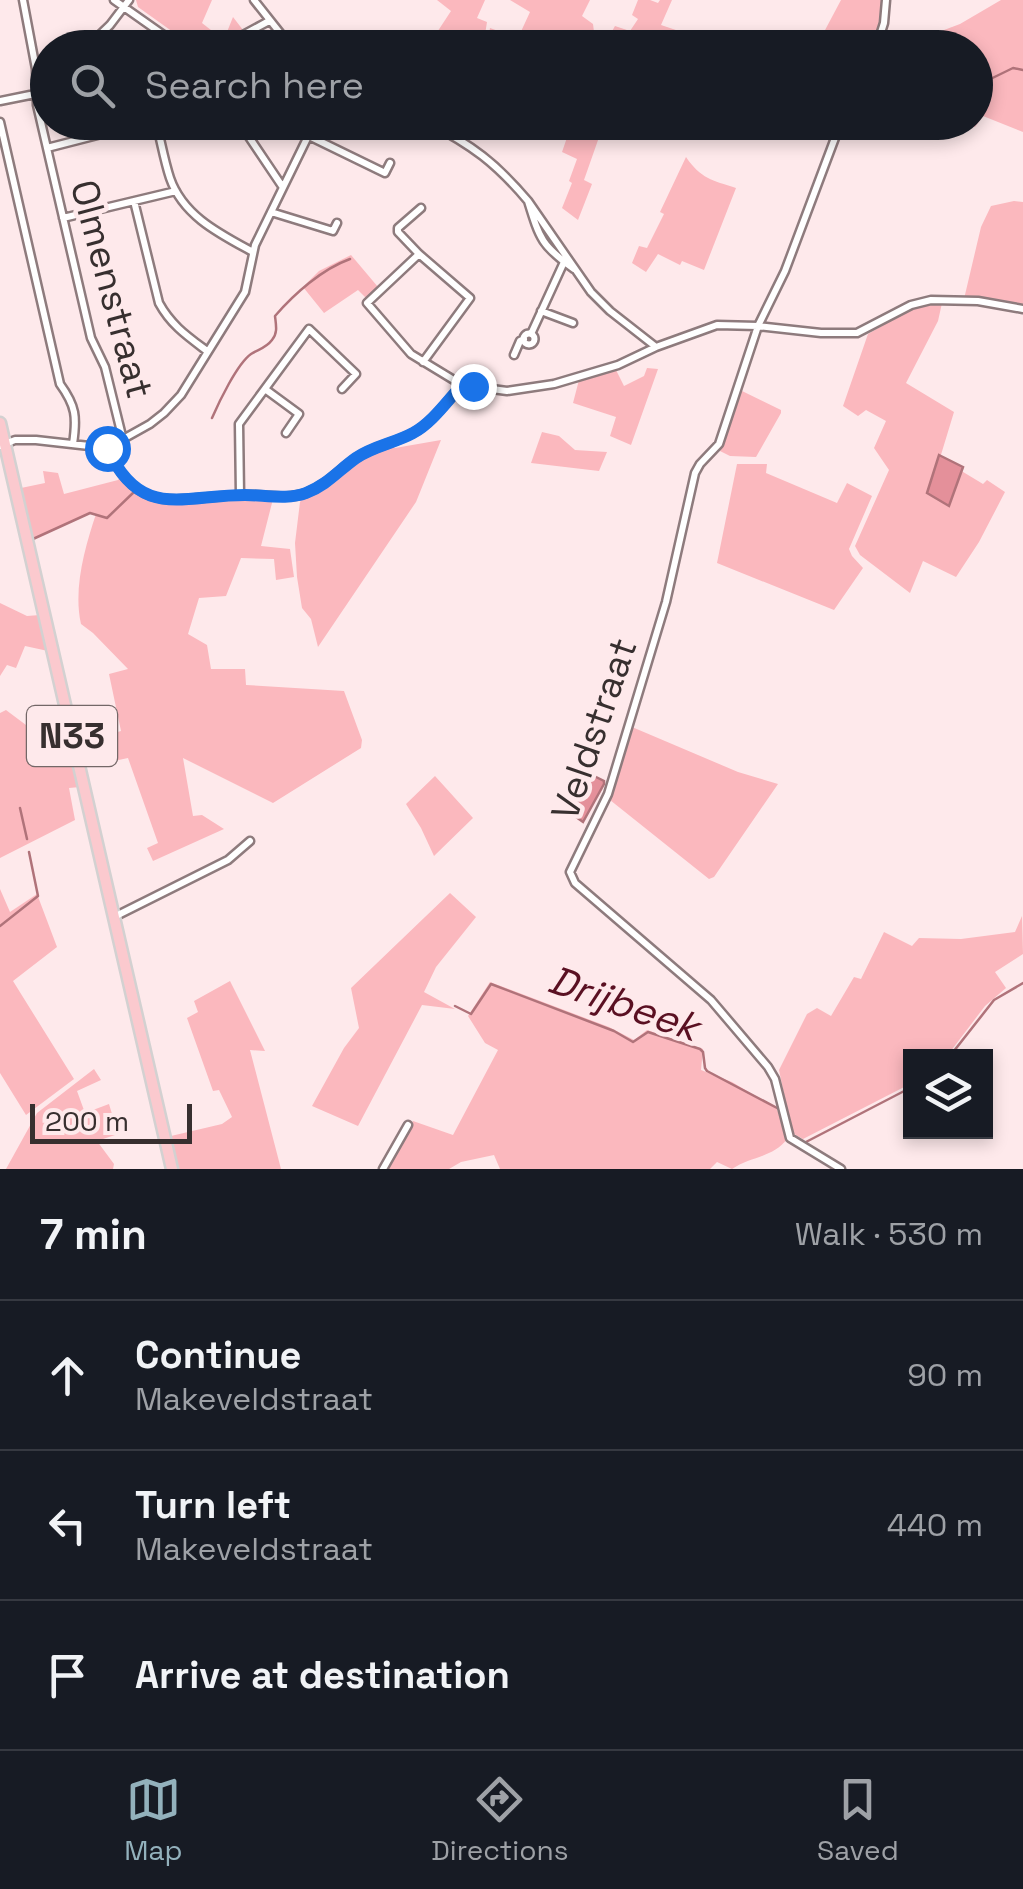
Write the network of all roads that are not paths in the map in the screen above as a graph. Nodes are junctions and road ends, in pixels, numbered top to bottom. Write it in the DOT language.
graph roads {
  1 [pos="23,0"];
  2 [pos="114,0"];
  3 [pos="254,0"];
  4 [pos="886,0"];
  5 [pos="126,3"];
  6 [pos="269,22"];
  7 [pos="104,30"];
  8 [pos="160,30"];
  9 [pos="254,30"];
  10 [pos="276,30"];
  11 [pos="882,30"];
  12 [pos="30,42"];
  13 [pos="30,95"];
  14 [pos="0,102"];
  15 [pos="0,122"];
  16 [pos="44,140"];
  17 [pos="77,140"];
  18 [pos="160,140"];
  19 [pos="251,140"];
  20 [pos="307,140"];
  21 [pos="317,140"];
  22 [pos="459,140"];
  23 [pos="834,140"];
  24 [pos="46,148"];
  25 [pos="390,162"];
  26 [pos="282,186"];
  27 [pos="176,191"];
  28 [pos="134,201"];
  29 [pos="528,202"];
  30 [pos="421,208"];
  31 [pos="271,212"];
  32 [pos="63,218"];
  33 [pos="337,223"];
  34 [pos="252,252"];
  35 [pos="419,254"];
  36 [pos="564,262"];
  37 [pos="574,269"];
  38 [pos="1023,309"];
  39 [pos="540,311"];
  40 [pos="573,323"];
  41 [pos="758,326"];
  42 [pos="656,347"];
  43 [pos="207,351"];
  44 [pos="514,355"];
  45 [pos="424,362"];
  46 [pos="462,385"];
  47 [pos="265,389"];
  48 [pos="342,389"];
  49 [pos="0,423"];
  50 [pos="286,433"];
  51 [pos="123,440"];
  52 [pos="73,444"];
  53 [pos="2,446"];
  54 [pos="107,448"];
  55 [pos="240,495"];
  56 [pos="250,841"];
  57 [pos="114,917"];
  58 [pos="408,1125"];
  59 [pos="172,1169"];
  60 [pos="383,1169"];
  61 [pos="841,1169"];
  1 -- 12 [label="street, Olmenstraat"];
  2 -- 5 [label="street"];
  3 -- 6 [label="street"];
  4 -- 11 [label="street"];
  5 -- 7 [label="street"];
  5 -- 8 [label="street"];
  6 -- 9 [label="street"];
  6 -- 10 [label="street"];
  13 -- 14 [label="street"];
  15 -- 52 [label="street"];
  16 -- 24 [label="street, Olmenstraat"];
  17 -- 24 [label="street"];
  18 -- 27 [label="street"];
  19 -- 26 [label="street"];
  20 -- 26 [label="street"];
  21 -- 25 [label="street"];
  22 -- 29 [label="street"];
  23 -- 41 [label="street"];
  24 -- 32 [label="street, Olmenstraat"];
  26 -- 31 [label="street"];
  27 -- 28 [label="street"];
  27 -- 34 [label="street"];
  28 -- 32 [label="street"];
  28 -- 43 [label="street"];
  29 -- 36 [label="street"];
  29 -- 37 [label="street"];
  30 -- 35 [label="street"];
  31 -- 33 [label="street"];
  31 -- 34 [label="street"];
  32 -- 51 [label="street, Olmenstraat"];
  34 -- 43 [label="street"];
  35 -- 45 [label="street"];
  35 -- 45 [label="street"];
  36 -- 37 [label="street"];
  36 -- 39 [label="street"];
  37 -- 42 [label="street"];
  38 -- 41 [label="street"];
  39 -- 40 [label="street"];
  39 -- 44 [label="street"];
  41 -- 42 [label="street"];
  41 -- 61 [label="street, Veldstraat"];
  42 -- 46 [label="street"];
  43 -- 51 [label="street"];
  45 -- 46 [label="street"];
  46 -- 55 [label="street"];
  47 -- 48 [label="street"];
  47 -- 50 [label="street"];
  47 -- 55 [label="street"];
  49 -- 53 [label="main road, N33"];
  51 -- 54 [label="street"];
  52 -- 53 [label="street"];
  52 -- 54 [label="street"];
  53 -- 57 [label="main road, N33"];
  54 -- 55 [label="street"];
  56 -- 57 [label="street"];
  57 -- 59 [label="main road, N33"];
  58 -- 60 [label="street"];
}
